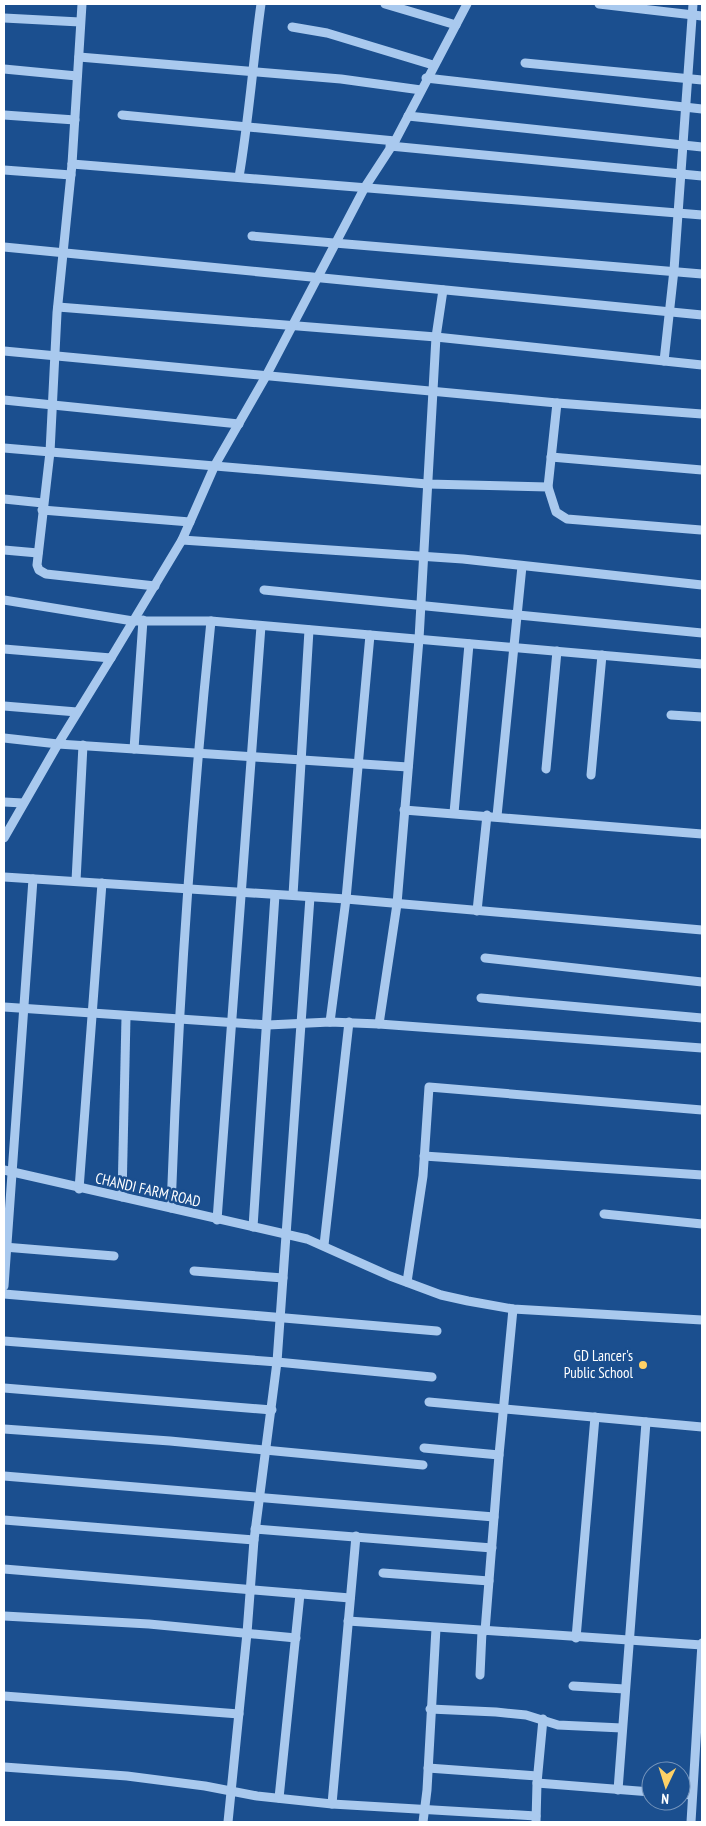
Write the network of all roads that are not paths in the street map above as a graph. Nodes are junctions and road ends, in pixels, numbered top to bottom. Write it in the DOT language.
graph roads {
  1 [pos="82,4"];
  2 [pos="261,4"];
  3 [pos="385,4"];
  4 [pos="468,4"];
  5 [pos="599,4"];
  6 [pos="694,4"];
  7 [pos="698,16"];
  8 [pos="4,18"];
  9 [pos="80,22"];
  10 [pos="456,25"];
  11 [pos="292,27"];
  12 [pos="79,57"];
  13 [pos="525,63"];
  14 [pos="433,66"];
  15 [pos="4,69"];
  16 [pos="251,72"];
  17 [pos="77,76"];
  18 [pos="426,78"];
  19 [pos="688,79"];
  20 [pos="702,80"];
  21 [pos="421,90"];
  22 [pos="686,107"];
  23 [pos="702,109"];
  24 [pos="4,115"];
  25 [pos="122,115"];
  26 [pos="408,116"];
  27 [pos="75,120"];
  28 [pos="247,127"];
  29 [pos="392,144"];
  30 [pos="683,146"];
  31 [pos="702,147"];
  32 [pos="72,164"];
  33 [pos="4,170"];
  34 [pos="681,174"];
  35 [pos="71,175"];
  36 [pos="702,176"];
  37 [pos="239,177"];
  38 [pos="365,187"];
  39 [pos="678,213"];
  40 [pos="702,215"];
  41 [pos="252,236"];
  42 [pos="336,243"];
  43 [pos="4,246"];
  44 [pos="63,251"];
  45 [pos="674,270"];
  46 [pos="702,274"];
  47 [pos="316,278"];
  48 [pos="442,290"];
  49 [pos="58,307"];
  50 [pos="669,312"];
  51 [pos="702,315"];
  52 [pos="290,327"];
  53 [pos="436,337"];
  54 [pos="4,352"];
  55 [pos="55,355"];
  56 [pos="664,361"];
  57 [pos="702,365"];
  58 [pos="266,376"];
  59 [pos="434,392"];
  60 [pos="4,400"];
  61 [pos="52,404"];
  62 [pos="557,404"];
  63 [pos="702,414"];
  64 [pos="239,424"];
  65 [pos="4,448"];
  66 [pos="50,452"];
  67 [pos="551,457"];
  68 [pos="215,465"];
  69 [pos="702,470"];
  70 [pos="427,484"];
  71 [pos="548,487"];
  72 [pos="4,499"];
  73 [pos="43,507"];
  74 [pos="190,522"];
  75 [pos="701,530"];
  76 [pos="182,540"];
  77 [pos="4,550"];
  78 [pos="38,553"];
  79 [pos="424,557"];
  80 [pos="522,566"];
  81 [pos="702,585"];
  82 [pos="155,586"];
  83 [pos="264,590"];
  84 [pos="4,600"];
  85 [pos="420,606"];
  86 [pos="517,615"];
  87 [pos="143,620"];
  88 [pos="133,621"];
  89 [pos="211,622"];
  90 [pos="261,626"];
  91 [pos="309,630"];
  92 [pos="702,633"];
  93 [pos="370,635"];
  94 [pos="419,639"];
  95 [pos="469,644"];
  96 [pos="514,648"];
  97 [pos="4,649"];
  98 [pos="557,651"];
  99 [pos="602,655"];
  100 [pos="111,658"];
  101 [pos="702,664"];
  102 [pos="4,706"];
  103 [pos="78,712"];
  104 [pos="671,715"];
  105 [pos="702,717"];
  106 [pos="4,738"];
  107 [pos="58,744"];
  108 [pos="83,745"];
  109 [pos="134,749"];
  110 [pos="197,753"];
  111 [pos="251,756"];
  112 [pos="301,759"];
  113 [pos="359,762"];
  114 [pos="408,767"];
  115 [pos="546,769"];
  116 [pos="591,775"];
  117 [pos="4,802"];
  118 [pos="23,803"];
  119 [pos="404,810"];
  120 [pos="454,813"];
  121 [pos="492,816"];
  122 [pos="702,834"];
  123 [pos="4,838"];
  124 [pos="4,877"];
  125 [pos="33,879"];
  126 [pos="76,882"];
  127 [pos="102,883"];
  128 [pos="189,889"];
  129 [pos="240,892"];
  130 [pos="275,895"];
  131 [pos="293,895"];
  132 [pos="310,897"];
  133 [pos="346,899"];
  134 [pos="397,904"];
  135 [pos="477,911"];
  136 [pos="702,930"];
  137 [pos="485,958"];
  138 [pos="702,982"];
  139 [pos="481,998"];
  140 [pos="4,1007"];
  141 [pos="25,1010"];
  142 [pos="92,1015"];
  143 [pos="126,1017"];
  144 [pos="702,1018"];
  145 [pos="178,1019"];
  146 [pos="330,1022"];
  147 [pos="349,1022"];
  148 [pos="231,1023"];
  149 [pos="303,1023"];
  150 [pos="379,1024"];
  151 [pos="268,1025"];
  152 [pos="702,1048"];
  153 [pos="702,1110"];
  154 [pos="424,1156"];
  155 [pos="8,1171"];
  156 [pos="702,1175"];
  157 [pos="79,1189"];
  158 [pos="122,1197"];
  159 [pos="171,1208"];
  160 [pos="604,1214"];
  161 [pos="217,1220"];
  162 [pos="702,1224"];
  163 [pos="253,1227"];
  164 [pos="287,1234"];
  165 [pos="324,1245"];
  166 [pos="5,1247"];
  167 [pos="114,1256"];
  168 [pos="194,1271"];
  169 [pos="283,1278"];
  170 [pos="407,1282"];
  171 [pos="4,1286"];
  172 [pos="4,1294"];
  173 [pos="513,1309"];
  174 [pos="280,1318"];
  175 [pos="702,1320"];
  176 [pos="437,1331"];
  177 [pos="4,1341"];
  178 [pos="277,1362"];
  179 [pos="432,1377"];
  180 [pos="4,1388"];
  181 [pos="429,1402"];
  182 [pos="503,1407"];
  183 [pos="272,1410"];
  184 [pos="595,1417"];
  185 [pos="646,1422"];
  186 [pos="702,1426"];
  187 [pos="4,1429"];
  188 [pos="424,1448"];
  189 [pos="267,1451"];
  190 [pos="499,1455"];
  191 [pos="423,1465"];
  192 [pos="4,1476"];
  193 [pos="261,1497"];
  194 [pos="494,1517"];
  195 [pos="4,1520"];
  196 [pos="255,1529"];
  197 [pos="356,1536"];
  198 [pos="254,1540"];
  199 [pos="492,1548"];
  200 [pos="4,1569"];
  201 [pos="383,1573"];
  202 [pos="489,1581"];
  203 [pos="250,1590"];
  204 [pos="300,1594"];
  205 [pos="350,1598"];
  206 [pos="4,1616"];
  207 [pos="348,1621"];
  208 [pos="436,1628"];
  209 [pos="483,1631"];
  210 [pos="247,1633"];
  211 [pos="296,1638"];
  212 [pos="576,1638"];
  213 [pos="629,1641"];
  214 [pos="702,1644"];
  215 [pos="480,1675"];
  216 [pos="573,1686"];
  217 [pos="625,1689"];
  218 [pos="4,1696"];
  219 [pos="430,1709"];
  220 [pos="239,1714"];
  221 [pos="543,1719"];
  222 [pos="622,1728"];
  223 [pos="4,1767"];
  224 [pos="428,1768"];
  225 [pos="537,1780"];
  226 [pos="618,1790"];
  227 [pos="231,1791"];
  228 [pos="641,1791"];
  229 [pos="692,1795"];
  230 [pos="279,1798"];
  231 [pos="332,1804"];
  232 [pos="424,1810"];
  233 [pos="536,1819"];
  234 [pos="228,1822"];
  235 [pos="423,1822"];
  236 [pos="691,1822"];
  1 -- 9 [label="street"];
  2 -- 16 [label="street"];
  3 -- 10 [label="street"];
  4 -- 10 [label="street"];
  5 -- 7 [label="street"];
  6 -- 7 [label="street"];
  7 -- 19 [label="street"];
  8 -- 9 [label="street"];
  9 -- 12 [label="street"];
  10 -- 14 [label="street"];
  11 -- 14 [label="street"];
  12 -- 16 [label="street"];
  12 -- 17 [label="street"];
  13 -- 19 [label="street"];
  14 -- 18 [label="street"];
  15 -- 17 [label="street"];
  16 -- 21 [label="street"];
  16 -- 28 [label="street"];
  17 -- 27 [label="street"];
  18 -- 21 [label="street"];
  18 -- 22 [label="street"];
  19 -- 20 [label="street"];
  19 -- 22 [label="street"];
  21 -- 26 [label="street"];
  22 -- 23 [label="street"];
  22 -- 30 [label="street"];
  24 -- 27 [label="street"];
  25 -- 28 [label="street"];
  26 -- 29 [label="street"];
  26 -- 30 [label="street"];
  27 -- 32 [label="street"];
  28 -- 29 [label="street"];
  28 -- 37 [label="street"];
  29 -- 34 [label="street"];
  29 -- 38 [label="street"];
  30 -- 31 [label="street"];
  30 -- 34 [label="street"];
  32 -- 35 [label="street"];
  32 -- 37 [label="street"];
  33 -- 35 [label="street"];
  34 -- 36 [label="street"];
  34 -- 39 [label="street"];
  35 -- 44 [label="street"];
  37 -- 38 [label="street"];
  38 -- 39 [label="street"];
  38 -- 42 [label="street"];
  39 -- 40 [label="street"];
  39 -- 45 [label="street"];
  41 -- 42 [label="street"];
  42 -- 45 [label="street"];
  42 -- 47 [label="street"];
  43 -- 44 [label="street"];
  44 -- 47 [label="street"];
  44 -- 49 [label="street"];
  45 -- 46 [label="street"];
  45 -- 50 [label="street"];
  47 -- 48 [label="street"];
  47 -- 52 [label="street"];
  48 -- 50 [label="street"];
  48 -- 53 [label="street"];
  49 -- 52 [label="street"];
  49 -- 55 [label="street"];
  50 -- 51 [label="street"];
  50 -- 56 [label="street"];
  52 -- 53 [label="street"];
  52 -- 58 [label="street"];
  53 -- 56 [label="street"];
  53 -- 59 [label="street"];
  54 -- 55 [label="street"];
  55 -- 58 [label="street"];
  55 -- 61 [label="street"];
  56 -- 57 [label="street"];
  58 -- 59 [label="street"];
  58 -- 64 [label="street"];
  59 -- 62 [label="street"];
  59 -- 70 [label="street"];
  60 -- 61 [label="street"];
  61 -- 64 [label="street"];
  61 -- 66 [label="street"];
  62 -- 63 [label="street"];
  62 -- 67 [label="street"];
  64 -- 68 [label="street"];
  65 -- 66 [label="street"];
  66 -- 68 [label="street"];
  66 -- 73 [label="street"];
  67 -- 69 [label="street"];
  67 -- 71 [label="street"];
  68 -- 70 [label="street"];
  68 -- 74 [label="street"];
  70 -- 71 [label="street"];
  70 -- 79 [label="street"];
  71 -- 75 [label="street"];
  72 -- 73 [label="street"];
  73 -- 74 [label="street"];
  73 -- 78 [label="street"];
  74 -- 76 [label="street"];
  76 -- 79 [label="street"];
  76 -- 82 [label="street"];
  77 -- 78 [label="street"];
  78 -- 82 [label="street"];
  79 -- 80 [label="street"];
  79 -- 85 [label="street"];
  80 -- 81 [label="street"];
  80 -- 86 [label="street"];
  82 -- 88 [label="street"];
  83 -- 85 [label="street"];
  84 -- 88 [label="street"];
  85 -- 86 [label="street"];
  85 -- 94 [label="street"];
  86 -- 92 [label="street"];
  86 -- 96 [label="street"];
  87 -- 88 [label="street"];
  87 -- 89 [label="street"];
  87 -- 109 [label="street"];
  88 -- 100 [label="street"];
  89 -- 90 [label="street"];
  89 -- 110 [label="street"];
  90 -- 91 [label="street"];
  90 -- 111 [label="street"];
  91 -- 93 [label="street"];
  91 -- 112 [label="street"];
  93 -- 94 [label="street"];
  93 -- 113 [label="street"];
  94 -- 95 [label="street"];
  94 -- 114 [label="street"];
  95 -- 96 [label="street"];
  95 -- 120 [label="street"];
  96 -- 98 [label="street"];
  96 -- 121 [label="street"];
  97 -- 100 [label="street"];
  98 -- 99 [label="street"];
  98 -- 115 [label="street"];
  99 -- 101 [label="street"];
  99 -- 116 [label="street"];
  100 -- 103 [label="street"];
  102 -- 103 [label="street"];
  103 -- 107 [label="street"];
  104 -- 105 [label="street"];
  106 -- 107 [label="street"];
  107 -- 108 [label="street"];
  107 -- 118 [label="street"];
  108 -- 109 [label="street"];
  108 -- 126 [label="street"];
  109 -- 110 [label="street"];
  110 -- 111 [label="street"];
  110 -- 128 [label="street"];
  111 -- 112 [label="street"];
  111 -- 129 [label="street"];
  112 -- 113 [label="street"];
  112 -- 131 [label="street"];
  113 -- 114 [label="street"];
  113 -- 133 [label="street"];
  114 -- 119 [label="street"];
  117 -- 118 [label="street"];
  118 -- 123 [label="street"];
  119 -- 120 [label="street"];
  119 -- 134 [label="street"];
  120 -- 121 [label="street"];
  121 -- 122 [label="street"];
  121 -- 135 [label="street"];
  124 -- 125 [label="street"];
  125 -- 126 [label="street"];
  125 -- 141 [label="street"];
  126 -- 127 [label="street"];
  127 -- 128 [label="street"];
  127 -- 142 [label="street"];
  128 -- 129 [label="street"];
  128 -- 145 [label="street"];
  129 -- 130 [label="street"];
  129 -- 148 [label="street"];
  130 -- 131 [label="street"];
  130 -- 151 [label="street"];
  131 -- 132 [label="street"];
  132 -- 133 [label="street"];
  132 -- 149 [label="street"];
  133 -- 134 [label="street"];
  133 -- 146 [label="street"];
  134 -- 135 [label="street"];
  134 -- 150 [label="street"];
  135 -- 136 [label="street"];
  137 -- 138 [label="street"];
  139 -- 144 [label="street"];
  140 -- 141 [label="street"];
  141 -- 142 [label="street"];
  141 -- 155 [label="street"];
  142 -- 143 [label="street"];
  142 -- 157 [label="street"];
  143 -- 145 [label="street"];
  143 -- 158 [label="street"];
  145 -- 148 [label="street"];
  145 -- 159 [label="street"];
  146 -- 147 [label="street"];
  146 -- 149 [label="street"];
  147 -- 150 [label="street"];
  147 -- 165 [label="street"];
  148 -- 151 [label="street"];
  148 -- 161 [label="street"];
  149 -- 151 [label="street"];
  149 -- 164 [label="street"];
  150 -- 152 [label="street"];
  151 -- 163 [label="street"];
  153 -- 154 [label="street"];
  154 -- 156 [label="street"];
  154 -- 170 [label="street"];
  155 -- 157 [label="street, CHANDI FARM ROAD"];
  155 -- 166 [label="street"];
  157 -- 158 [label="street, CHANDI FARM ROAD"];
  158 -- 159 [label="street, CHANDI FARM ROAD"];
  159 -- 161 [label="street, CHANDI FARM ROAD"];
  160 -- 162 [label="street"];
  161 -- 163 [label="street, CHANDI FARM ROAD"];
  163 -- 164 [label="street, CHANDI FARM ROAD"];
  164 -- 165 [label="street, CHANDI FARM ROAD"];
  164 -- 169 [label="street"];
  165 -- 170 [label="street, CHANDI FARM ROAD"];
  166 -- 167 [label="street"];
  166 -- 171 [label="street"];
  168 -- 169 [label="street"];
  169 -- 174 [label="street"];
  170 -- 173 [label="street, CHANDI FARM ROAD"];
  172 -- 174 [label="street"];
  173 -- 175 [label="street, CHANDI FARM ROAD"];
  173 -- 182 [label="street"];
  174 -- 176 [label="street"];
  174 -- 178 [label="street"];
  177 -- 178 [label="street"];
  178 -- 179 [label="street"];
  178 -- 183 [label="street"];
  180 -- 183 [label="street"];
  181 -- 182 [label="street"];
  182 -- 184 [label="street"];
  182 -- 190 [label="street"];
  183 -- 189 [label="street"];
  184 -- 185 [label="street"];
  184 -- 212 [label="street"];
  185 -- 186 [label="street"];
  185 -- 213 [label="street"];
  187 -- 189 [label="street"];
  188 -- 190 [label="street"];
  189 -- 191 [label="street"];
  189 -- 193 [label="street"];
  190 -- 194 [label="street"];
  192 -- 193 [label="street"];
  193 -- 194 [label="street"];
  193 -- 196 [label="street"];
  194 -- 199 [label="street"];
  195 -- 198 [label="street"];
  196 -- 197 [label="street"];
  196 -- 198 [label="street"];
  197 -- 199 [label="street"];
  197 -- 205 [label="street"];
  198 -- 203 [label="street"];
  199 -- 202 [label="street"];
  200 -- 203 [label="street"];
  201 -- 202 [label="street"];
  202 -- 209 [label="street"];
  203 -- 204 [label="street"];
  203 -- 210 [label="street"];
  204 -- 205 [label="street"];
  204 -- 211 [label="street"];
  205 -- 207 [label="street"];
  206 -- 210 [label="street"];
  207 -- 208 [label="street"];
  207 -- 231 [label="street"];
  208 -- 209 [label="street"];
  208 -- 219 [label="street"];
  209 -- 212 [label="street"];
  209 -- 215 [label="street"];
  210 -- 211 [label="street"];
  210 -- 220 [label="street"];
  211 -- 230 [label="street"];
  212 -- 213 [label="street"];
  213 -- 214 [label="street"];
  213 -- 217 [label="street"];
  214 -- 229 [label="street"];
  216 -- 217 [label="street"];
  217 -- 222 [label="street"];
  218 -- 220 [label="street"];
  219 -- 221 [label="street"];
  219 -- 224 [label="street"];
  220 -- 227 [label="street"];
  221 -- 222 [label="street"];
  221 -- 225 [label="street"];
  222 -- 226 [label="street"];
  223 -- 227 [label="street"];
  224 -- 225 [label="street"];
  224 -- 232 [label="street"];
  225 -- 226 [label="street"];
  225 -- 233 [label="street"];
  226 -- 228 [label="street"];
  227 -- 230 [label="street"];
  227 -- 234 [label="street"];
  229 -- 236 [label="street"];
  230 -- 231 [label="street"];
  231 -- 232 [label="street"];
  232 -- 233 [label="street"];
  232 -- 235 [label="street"];
}
